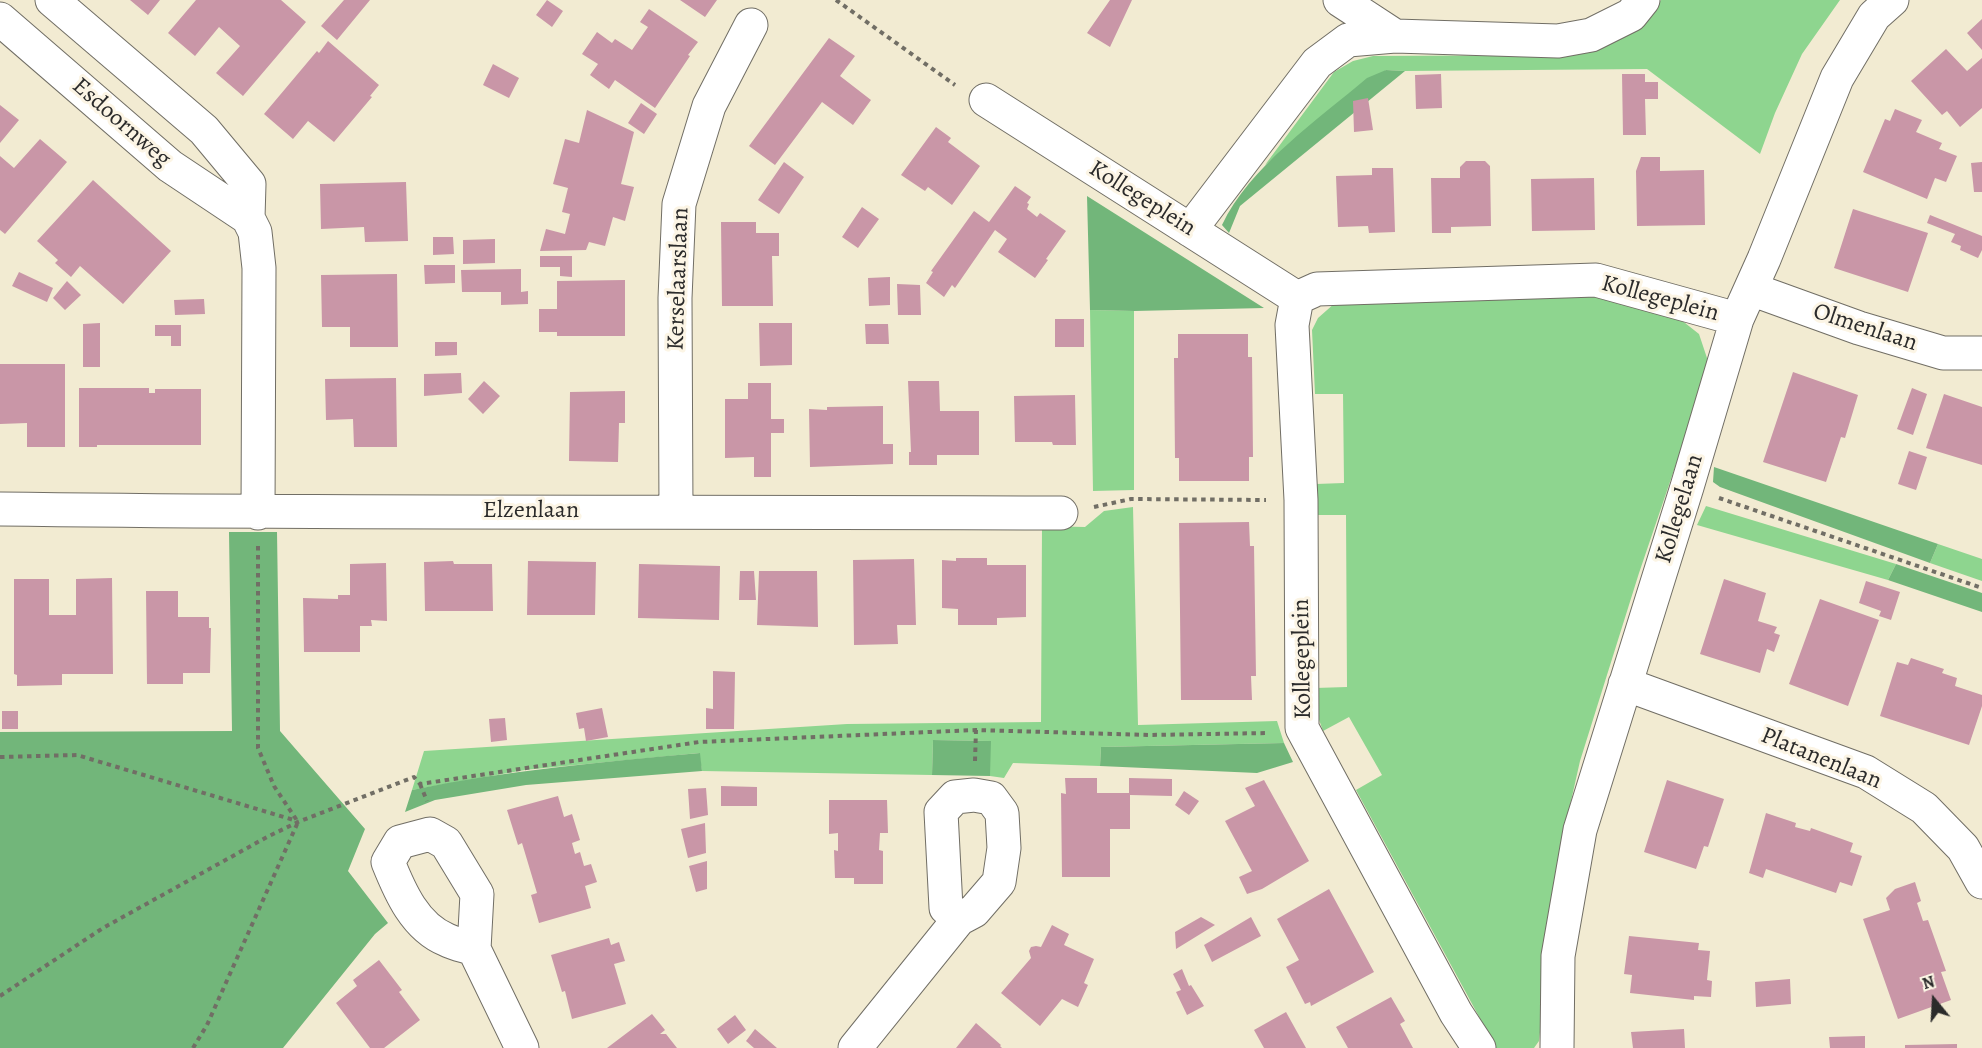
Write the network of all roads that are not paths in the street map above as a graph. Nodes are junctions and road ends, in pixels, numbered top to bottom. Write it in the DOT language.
graph roads {
  1 [pos="52,0"];
  2 [pos="1643,0"];
  3 [pos="1892,0"];
  4 [pos="1343,2"];
  5 [pos="0,19"];
  6 [pos="752,25"];
  7 [pos="1395,36"];
  8 [pos="1348,40"];
  9 [pos="986,100"];
  10 [pos="248,218"];
  11 [pos="1190,230"];
  12 [pos="1751,289"];
  13 [pos="1297,298"];
  14 [pos="1737,319"];
  15 [pos="1982,353"];
  16 [pos="0,509"];
  17 [pos="676,511"];
  18 [pos="258,513"];
  19 [pos="1061,513"];
  20 [pos="1625,684"];
  21 [pos="1982,882"];
  22 [pos="959,919"];
  23 [pos="474,949"];
  24 [pos="522,1048"];
  25 [pos="855,1048"];
  26 [pos="1479,1048"];
  27 [pos="1557,1048"];
  1 -- 10 [label="street, Esdoornweg"];
  2 -- 7 [label="street"];
  3 -- 12 [label="street, Kollegelaan"];
  4 -- 7 [label="street"];
  4 -- 8 [label="street"];
  5 -- 10 [label="street, Esdoornweg"];
  6 -- 17 [label="street, Kerselaarslaan"];
  7 -- 8 [label="street"];
  8 -- 11 [label="street"];
  9 -- 11 [label="street, Kollegeplein"];
  10 -- 18 [label="street, Esdoornweg"];
  11 -- 13 [label="street, Kollegeplein"];
  12 -- 14 [label="street, Kollegelaan"];
  12 -- 15 [label="street, Olmenlaan"];
  13 -- 14 [label="street, Kollegeplein"];
  13 -- 26 [label="street, Kollegeplein"];
  14 -- 20 [label="street, Kollegelaan"];
  16 -- 18 [label="street, Elzenlaan"];
  17 -- 18 [label="street, Elzenlaan"];
  17 -- 19 [label="street, Elzenlaan"];
  20 -- 21 [label="street, Platanenlaan"];
  20 -- 27 [label="street, Kollegelaan"];
  22 -- 25 [label="street"];
  23 -- 24 [label="street"];
}
